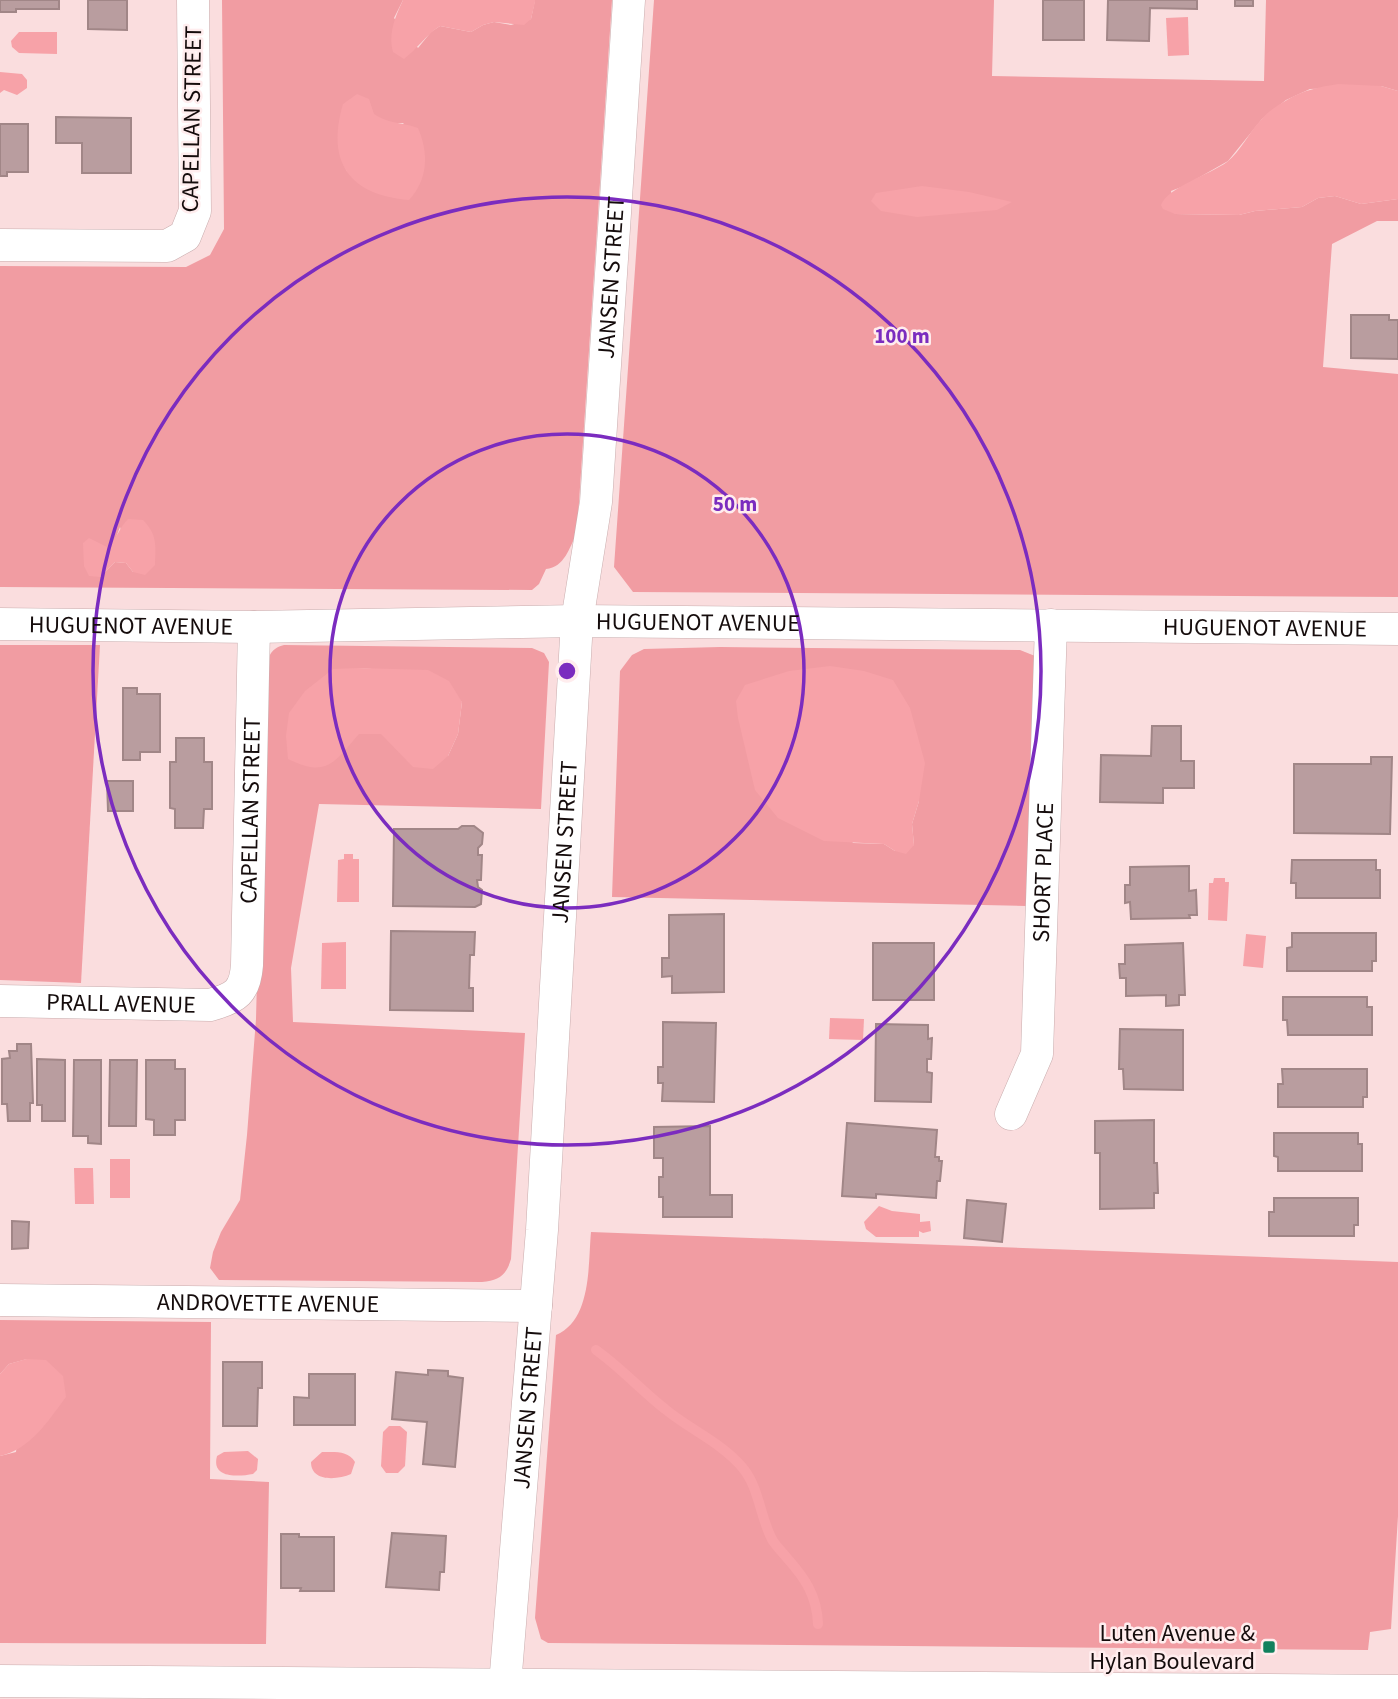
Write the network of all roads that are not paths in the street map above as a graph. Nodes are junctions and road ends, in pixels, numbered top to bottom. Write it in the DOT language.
graph roads {
  1 [pos="193,0"];
  2 [pos="629,0"];
  3 [pos="0,245"];
  4 [pos="577,621"];
  5 [pos="0,624"];
  6 [pos="1051,625"];
  7 [pos="254,627"];
  8 [pos="1398,629"];
  9 [pos="238,993"];
  10 [pos="0,1001"];
  11 [pos="1010,1114"];
  12 [pos="0,1300"];
  13 [pos="536,1306"];
  14 [pos="0,1681"];
  15 [pos="505,1685"];
  16 [pos="1398,1691"];
  1 -- 3 [label="street, CAPELLAN STREET"];
  2 -- 4 [label="street, JANSEN STREET"];
  4 -- 6 [label="street, HUGUENOT AVENUE"];
  4 -- 7 [label="street, HUGUENOT AVENUE"];
  4 -- 13 [label="street, JANSEN STREET"];
  5 -- 7 [label="street, HUGUENOT AVENUE"];
  6 -- 8 [label="street, HUGUENOT AVENUE"];
  6 -- 11 [label="street, SHORT PLACE"];
  7 -- 9 [label="street, CAPELLAN STREET"];
  9 -- 10 [label="street, PRALL AVENUE"];
  12 -- 13 [label="street, ANDROVETTE AVENUE"];
  13 -- 15 [label="street, JANSEN STREET"];
  14 -- 15 [label="street"];
  15 -- 16 [label="street"];
}
